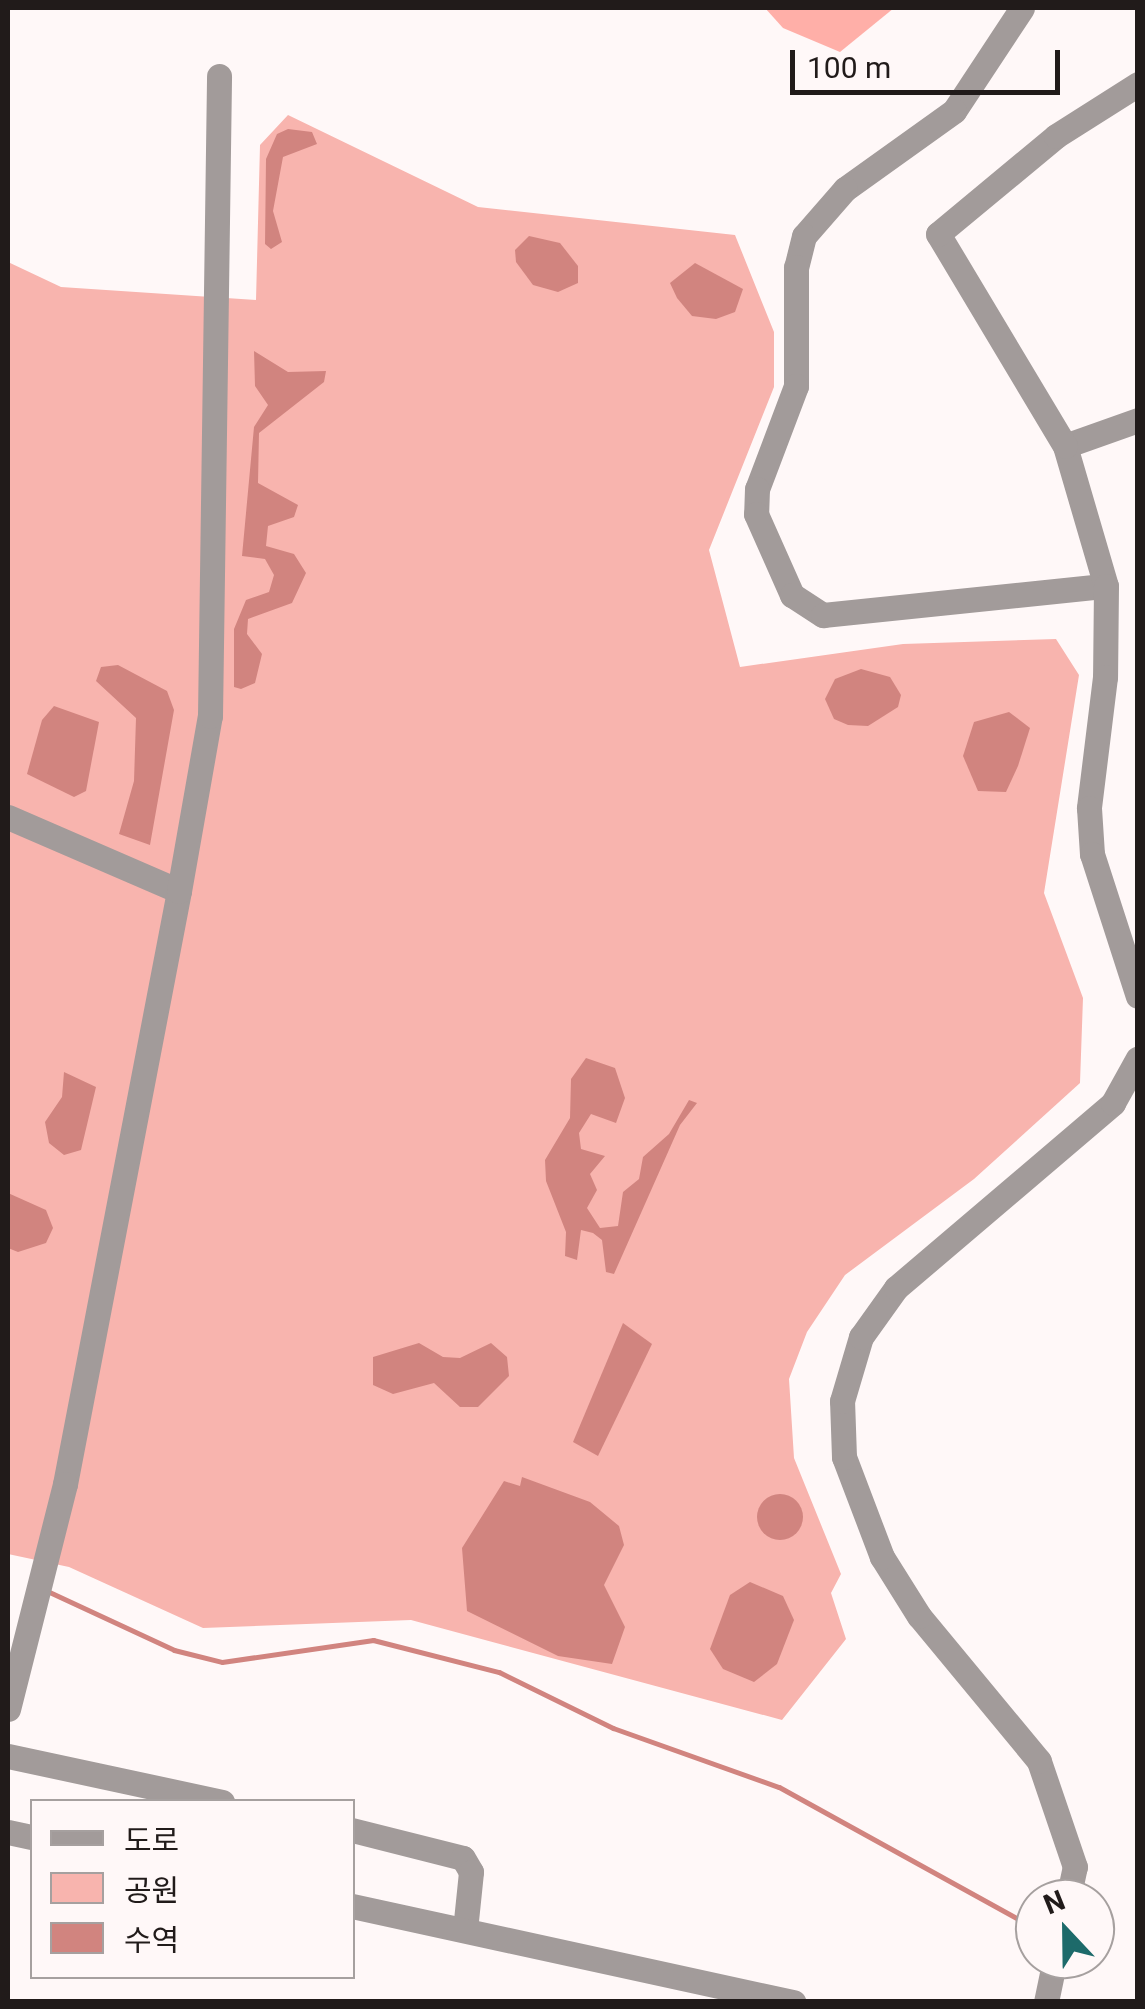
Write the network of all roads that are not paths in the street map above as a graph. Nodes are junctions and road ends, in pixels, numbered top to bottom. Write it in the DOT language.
graph roads {
  1 [pos="1022,8"];
  2 [pos="219,76"];
  3 [pos="1138,84"];
  4 [pos="1138,420"];
  5 [pos="1065,446"];
  6 [pos="1106,586"];
  7 [pos="8,818"];
  8 [pos="179,891"];
  9 [pos="1138,996"];
  10 [pos="1138,1058"];
  11 [pos="8,1709"];
  12 [pos="8,1756"];
  13 [pos="208,1799"];
  14 [pos="355,1831"];
  15 [pos="1072,1879"];
  16 [pos="355,1907"];
  17 [pos="465,1930"];
  18 [pos="794,2002"];
  1 -- 6 [label="lane"];
  2 -- 8 [label="lane"];
  3 -- 5 [label="lane"];
  4 -- 5 [label="lane"];
  5 -- 6 [label="lane"];
  6 -- 9 [label="lane"];
  7 -- 8 [label="lane"];
  8 -- 11 [label="lane"];
  10 -- 15 [label="lane"];
  12 -- 13 [label="lane"];
  14 -- 17 [label="lane"];
  16 -- 17 [label="lane"];
  17 -- 18 [label="lane"];
}
